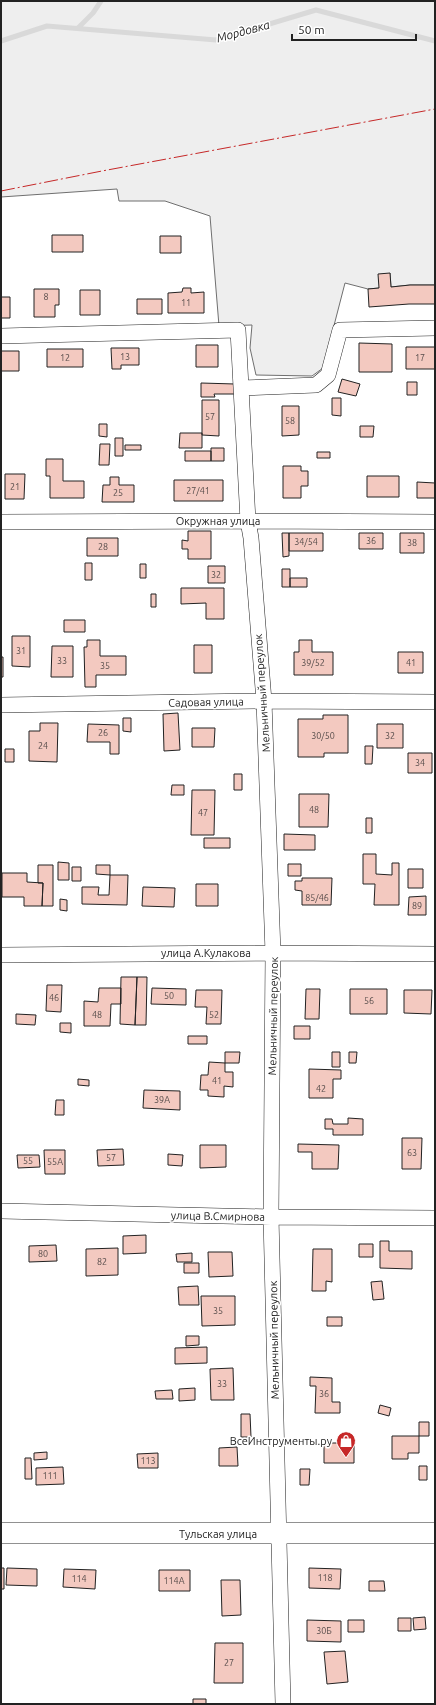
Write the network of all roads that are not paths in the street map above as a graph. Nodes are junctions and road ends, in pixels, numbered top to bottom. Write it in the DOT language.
graph roads {
  1 [pos="435,328"];
  2 [pos="1,336"];
  3 [pos="241,388"];
  4 [pos="248,521"];
  5 [pos="1,522"];
  6 [pos="435,522"];
  7 [pos="264,701"];
  8 [pos="435,702"];
  9 [pos="1,705"];
  10 [pos="273,953"];
  11 [pos="435,954"];
  12 [pos="1,955"];
  13 [pos="1,1211"];
  14 [pos="271,1217"];
  15 [pos="435,1218"];
  16 [pos="1,1533"];
  17 [pos="435,1533"];
  18 [pos="278,1534"];
  19 [pos="283,1704"];
  1 -- 3 [label="street"];
  2 -- 3 [label="street, Мельничный переулок"];
  3 -- 4 [label="street, Мельничный переулок"];
  4 -- 5 [label="street, Окружная улица"];
  4 -- 6 [label="street, Окружная улица"];
  4 -- 7 [label="street, Мельничный переулок"];
  7 -- 8 [label="street, Садовая улица"];
  7 -- 9 [label="street, Садовая улица"];
  7 -- 10 [label="street, Мельничный переулок"];
  10 -- 11 [label="street, улица А.Кулакова"];
  10 -- 12 [label="street, улица А.Кулакова"];
  10 -- 14 [label="street, Мельничный переулок"];
  13 -- 14 [label="street, улица В.Смирнова"];
  14 -- 15 [label="street, улица В.Смирнова"];
  14 -- 18 [label="street, Мельничный переулок"];
  16 -- 18 [label="main road, Тульская улица"];
  17 -- 18 [label="main road, Тульская улица"];
  18 -- 19 [label="street, Мельничный переулок"];
}
